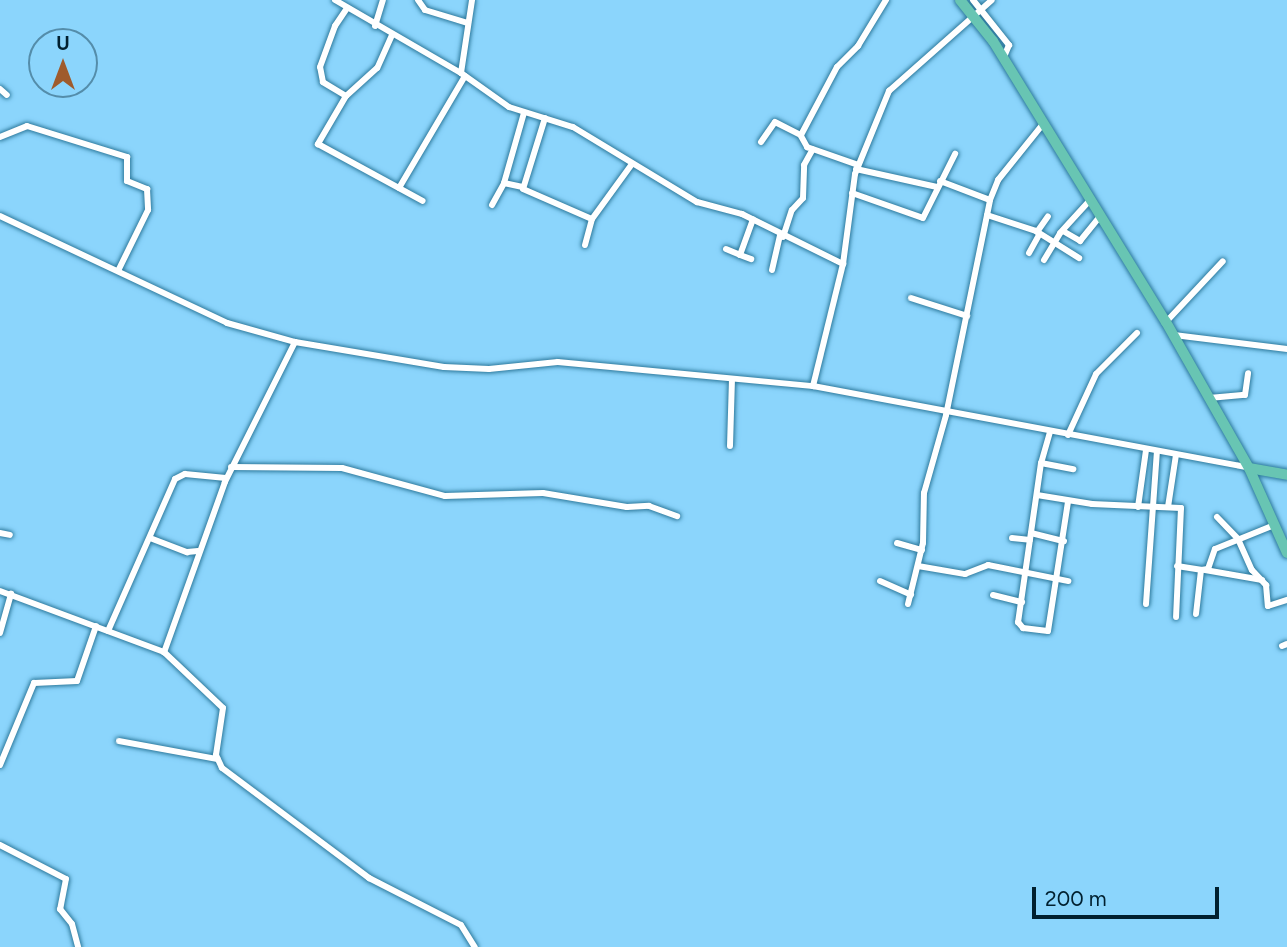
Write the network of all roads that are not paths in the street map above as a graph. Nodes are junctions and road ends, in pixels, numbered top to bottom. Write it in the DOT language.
graph roads {
  1 [pos="335,0"];
  2 [pos="383,0"];
  3 [pos="418,0"];
  4 [pos="472,0"];
  5 [pos="886,0"];
  6 [pos="960,0"];
  7 [pos="972,0"];
  8 [pos="992,0"];
  9 [pos="347,8"];
  10 [pos="978,13"];
  11 [pos="468,23"];
  12 [pos="375,26"];
  13 [pos="392,35"];
  14 [pos="463,75"];
  15 [pos="0,89"];
  16 [pos="7,95"];
  17 [pos="346,96"];
  18 [pos="524,113"];
  19 [pos="545,118"];
  20 [pos="1043,124"];
  21 [pos="801,136"];
  22 [pos="0,137"];
  23 [pos="761,142"];
  24 [pos="813,149"];
  25 [pos="955,154"];
  26 [pos="632,164"];
  27 [pos="857,167"];
  28 [pos="887,168"];
  29 [pos="885,177"];
  30 [pos="504,183"];
  31 [pos="939,184"];
  32 [pos="523,187"];
  33 [pos="399,188"];
  34 [pos="852,192"];
  35 [pos="488,194"];
  36 [pos="496,197"];
  37 [pos="1091,199"];
  38 [pos="990,200"];
  39 [pos="423,201"];
  40 [pos="492,205"];
  41 [pos="987,215"];
  42 [pos="1101,215"];
  43 [pos="0,216"];
  44 [pos="1048,216"];
  45 [pos="593,219"];
  46 [pos="753,219"];
  47 [pos="1063,231"];
  48 [pos="1038,233"];
  49 [pos="782,236"];
  50 [pos="1080,242"];
  51 [pos="1053,243"];
  52 [pos="584,245"];
  53 [pos="726,249"];
  54 [pos="1029,253"];
  55 [pos="1070,253"];
  56 [pos="740,256"];
  57 [pos="1079,258"];
  58 [pos="751,259"];
  59 [pos="1044,260"];
  60 [pos="1223,261"];
  61 [pos="843,264"];
  62 [pos="119,269"];
  63 [pos="772,270"];
  64 [pos="911,298"];
  65 [pos="967,316"];
  66 [pos="1166,322"];
  67 [pos="1137,333"];
  68 [pos="1173,335"];
  69 [pos="295,342"];
  70 [pos="1287,349"];
  71 [pos="1248,373"];
  72 [pos="732,379"];
  73 [pos="813,386"];
  74 [pos="1209,398"];
  75 [pos="946,415"];
  76 [pos="1050,432"];
  77 [pos="1068,435"];
  78 [pos="730,446"];
  79 [pos="1146,450"];
  80 [pos="1157,452"];
  81 [pos="1176,455"];
  82 [pos="1041,463"];
  83 [pos="232,467"];
  84 [pos="1249,468"];
  85 [pos="1073,469"];
  86 [pos="1287,475"];
  87 [pos="226,478"];
  88 [pos="1037,495"];
  89 [pos="1068,502"];
  90 [pos="1138,507"];
  91 [pos="1154,507"];
  92 [pos="1168,507"];
  93 [pos="677,516"];
  94 [pos="1217,517"];
  95 [pos="1275,526"];
  96 [pos="0,533"];
  97 [pos="10,535"];
  98 [pos="1031,537"];
  99 [pos="150,538"];
  100 [pos="1012,538"];
  101 [pos="1238,540"];
  102 [pos="1064,541"];
  103 [pos="897,543"];
  104 [pos="922,550"];
  105 [pos="198,551"];
  106 [pos="1287,553"];
  107 [pos="918,566"];
  108 [pos="1177,566"];
  109 [pos="1203,570"];
  110 [pos="1027,574"];
  111 [pos="1057,579"];
  112 [pos="1262,580"];
  113 [pos="880,581"];
  114 [pos="1068,581"];
  115 [pos="0,591"];
  116 [pos="11,594"];
  117 [pos="911,595"];
  118 [pos="993,595"];
  119 [pos="1287,600"];
  120 [pos="1022,602"];
  121 [pos="908,604"];
  122 [pos="1146,604"];
  123 [pos="1196,614"];
  124 [pos="1176,617"];
  125 [pos="96,626"];
  126 [pos="108,631"];
  127 [pos="0,634"];
  128 [pos="164,652"];
  129 [pos="119,741"];
  130 [pos="217,759"];
  131 [pos="0,765"];
  132 [pos="0,845"];
  133 [pos="79,947"];
  134 [pos="475,947"];
  1 -- 9 [label="street"];
  2 -- 12 [label="street"];
  3 -- 11 [label="street"];
  4 -- 11 [label="street"];
  5 -- 21 [label="street"];
  6 -- 10 [label="main road"];
  7 -- 10 [label="street"];
  8 -- 10 [label="street"];
  9 -- 12 [label="street"];
  9 -- 17 [label="street"];
  10 -- 20 [label="main road"];
  10 -- 27 [label="street"];
  11 -- 14 [label="street"];
  12 -- 13 [label="street"];
  13 -- 14 [label="street"];
  13 -- 17 [label="street"];
  14 -- 18 [label="street"];
  14 -- 33 [label="street"];
  15 -- 16 [label="street"];
  17 -- 33 [label="street"];
  18 -- 19 [label="street"];
  18 -- 30 [label="street"];
  19 -- 26 [label="street"];
  19 -- 32 [label="street"];
  20 -- 37 [label="main road"];
  20 -- 38 [label="street"];
  21 -- 23 [label="street"];
  21 -- 24 [label="street"];
  22 -- 62 [label="street"];
  24 -- 27 [label="street"];
  24 -- 49 [label="street"];
  25 -- 31 [label="street"];
  26 -- 45 [label="street"];
  26 -- 46 [label="street"];
  27 -- 29 [label="street"];
  27 -- 34 [label="street"];
  28 -- 29 [label="street"];
  29 -- 31 [label="street"];
  30 -- 32 [label="street"];
  30 -- 36 [label="street"];
  31 -- 34 [label="street"];
  31 -- 38 [label="street"];
  32 -- 45 [label="street"];
  33 -- 39 [label="street"];
  34 -- 61 [label="street"];
  35 -- 36 [label="street"];
  36 -- 40 [label="street"];
  37 -- 42 [label="main road"];
  37 -- 47 [label="street"];
  38 -- 41 [label="street"];
  41 -- 48 [label="street"];
  41 -- 65 [label="street"];
  42 -- 50 [label="street"];
  42 -- 66 [label="main road"];
  43 -- 62 [label="street"];
  44 -- 48 [label="street"];
  45 -- 52 [label="street"];
  46 -- 49 [label="street"];
  46 -- 56 [label="street"];
  47 -- 50 [label="street"];
  47 -- 51 [label="street"];
  48 -- 51 [label="street"];
  48 -- 54 [label="street"];
  49 -- 61 [label="street"];
  49 -- 63 [label="street"];
  50 -- 55 [label="street"];
  51 -- 55 [label="street"];
  51 -- 59 [label="street"];
  53 -- 56 [label="street"];
  55 -- 57 [label="street"];
  56 -- 58 [label="street"];
  60 -- 66 [label="street"];
  61 -- 73 [label="street"];
  62 -- 69 [label="street"];
  64 -- 65 [label="street"];
  65 -- 75 [label="street"];
  66 -- 68 [label="main road"];
  67 -- 77 [label="street"];
  68 -- 70 [label="street"];
  68 -- 74 [label="main road"];
  69 -- 72 [label="street"];
  69 -- 83 [label="street"];
  71 -- 74 [label="street"];
  72 -- 73 [label="street"];
  72 -- 78 [label="street"];
  73 -- 75 [label="street"];
  74 -- 84 [label="main road"];
  75 -- 76 [label="street"];
  75 -- 104 [label="street"];
  76 -- 77 [label="street"];
  76 -- 82 [label="street"];
  77 -- 79 [label="street"];
  79 -- 80 [label="street"];
  79 -- 90 [label="street"];
  80 -- 81 [label="street"];
  80 -- 91 [label="street"];
  81 -- 84 [label="street"];
  81 -- 92 [label="street"];
  82 -- 85 [label="street"];
  82 -- 88 [label="street"];
  83 -- 87 [label="street"];
  83 -- 93 [label="street"];
  84 -- 86 [label="main road"];
  84 -- 95 [label="main road"];
  87 -- 99 [label="street"];
  87 -- 105 [label="street"];
  88 -- 89 [label="street"];
  88 -- 98 [label="street"];
  89 -- 90 [label="street"];
  89 -- 102 [label="street"];
  90 -- 91 [label="street"];
  91 -- 92 [label="street"];
  91 -- 122 [label="street"];
  92 -- 108 [label="street"];
  94 -- 101 [label="street"];
  95 -- 101 [label="street"];
  95 -- 106 [label="main road"];
  96 -- 97 [label="street"];
  98 -- 100 [label="street"];
  98 -- 102 [label="street"];
  98 -- 110 [label="street"];
  99 -- 105 [label="street"];
  99 -- 126 [label="street"];
  101 -- 109 [label="street"];
  101 -- 112 [label="street"];
  102 -- 111 [label="street"];
  103 -- 104 [label="street"];
  104 -- 107 [label="street"];
  105 -- 128 [label="street"];
  107 -- 110 [label="street"];
  107 -- 117 [label="street"];
  108 -- 109 [label="street"];
  108 -- 124 [label="street"];
  109 -- 112 [label="street"];
  109 -- 123 [label="street"];
  110 -- 111 [label="street"];
  110 -- 120 [label="street"];
  111 -- 114 [label="street"];
  111 -- 120 [label="street"];
  112 -- 119 [label="street"];
  113 -- 117 [label="street"];
  115 -- 116 [label="street"];
  116 -- 125 [label="street"];
  116 -- 127 [label="street"];
  117 -- 121 [label="street"];
  118 -- 120 [label="street"];
  125 -- 126 [label="street"];
  125 -- 131 [label="street"];
  126 -- 128 [label="street"];
  128 -- 130 [label="street"];
  129 -- 130 [label="street"];
  130 -- 134 [label="street"];
  132 -- 133 [label="street"];
}
